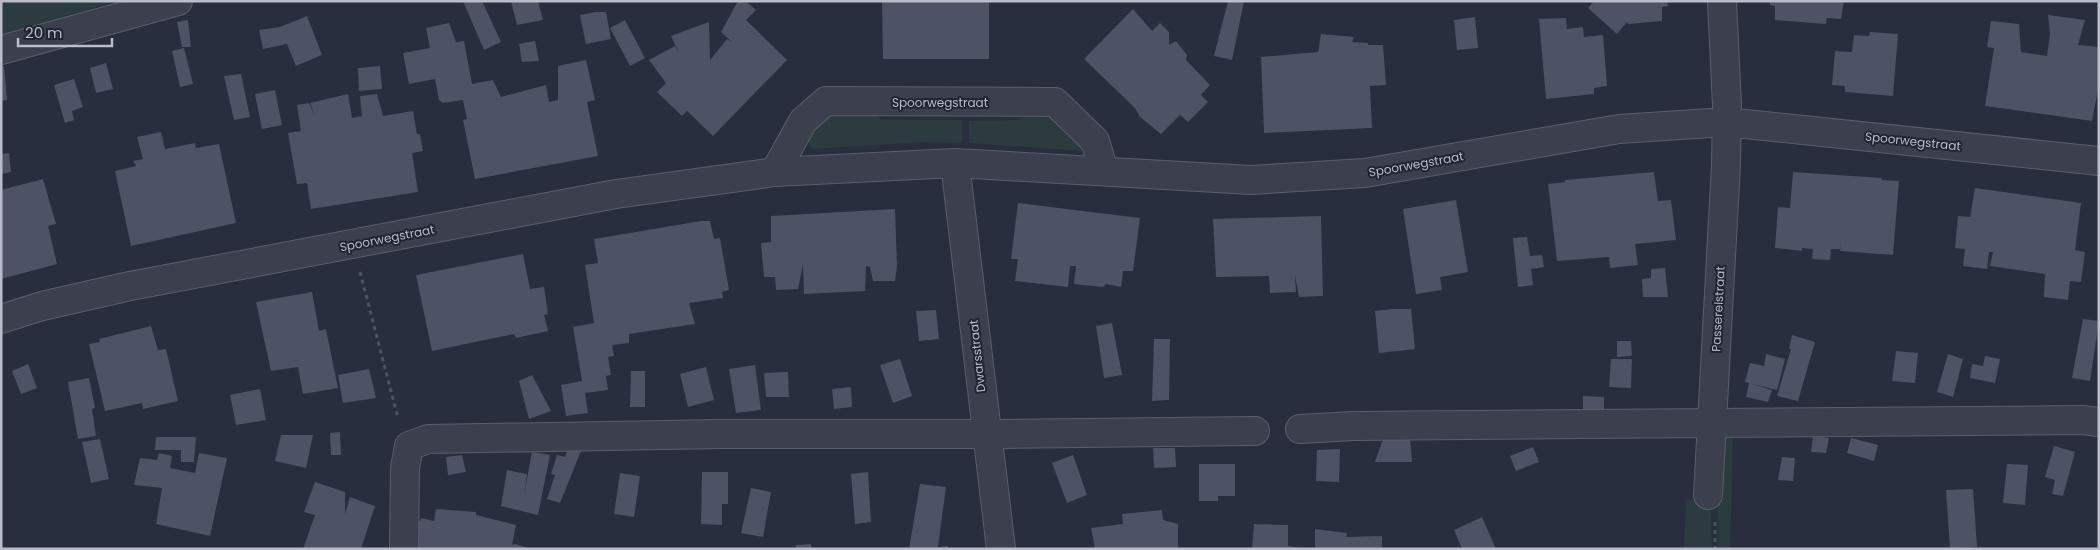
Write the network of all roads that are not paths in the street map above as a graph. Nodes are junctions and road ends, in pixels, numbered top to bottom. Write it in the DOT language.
graph roads {
  1 [pos="178,1"];
  2 [pos="1722,1"];
  3 [pos="1,50"];
  4 [pos="1726,122"];
  5 [pos="2099,161"];
  6 [pos="955,163"];
  7 [pos="1104,171"];
  8 [pos="775,172"];
  9 [pos="1,319"];
  10 [pos="2099,422"];
  11 [pos="1711,423"];
  12 [pos="1300,429"];
  13 [pos="1256,431"];
  14 [pos="985,434"];
  15 [pos="1708,496"];
  16 [pos="404,549"];
  17 [pos="1001,549"];
  1 -- 3 [label="street"];
  2 -- 4 [label="street"];
  4 -- 5 [label="street, Spoorwegstraat"];
  4 -- 7 [label="street, Spoorwegstraat"];
  4 -- 11 [label="street, Passerelstraat"];
  6 -- 7 [label="street, Spoorwegstraat"];
  6 -- 8 [label="street, Spoorwegstraat"];
  6 -- 14 [label="street, Dwarsstraat"];
  7 -- 8 [label="street, Spoorwegstraat"];
  8 -- 9 [label="street, Spoorwegstraat"];
  10 -- 11 [label="street"];
  11 -- 12 [label="street"];
  11 -- 15 [label="street, Passerelstraat"];
  13 -- 14 [label="street"];
  14 -- 16 [label="street"];
  14 -- 17 [label="street, Dwarsstraat"];
}
